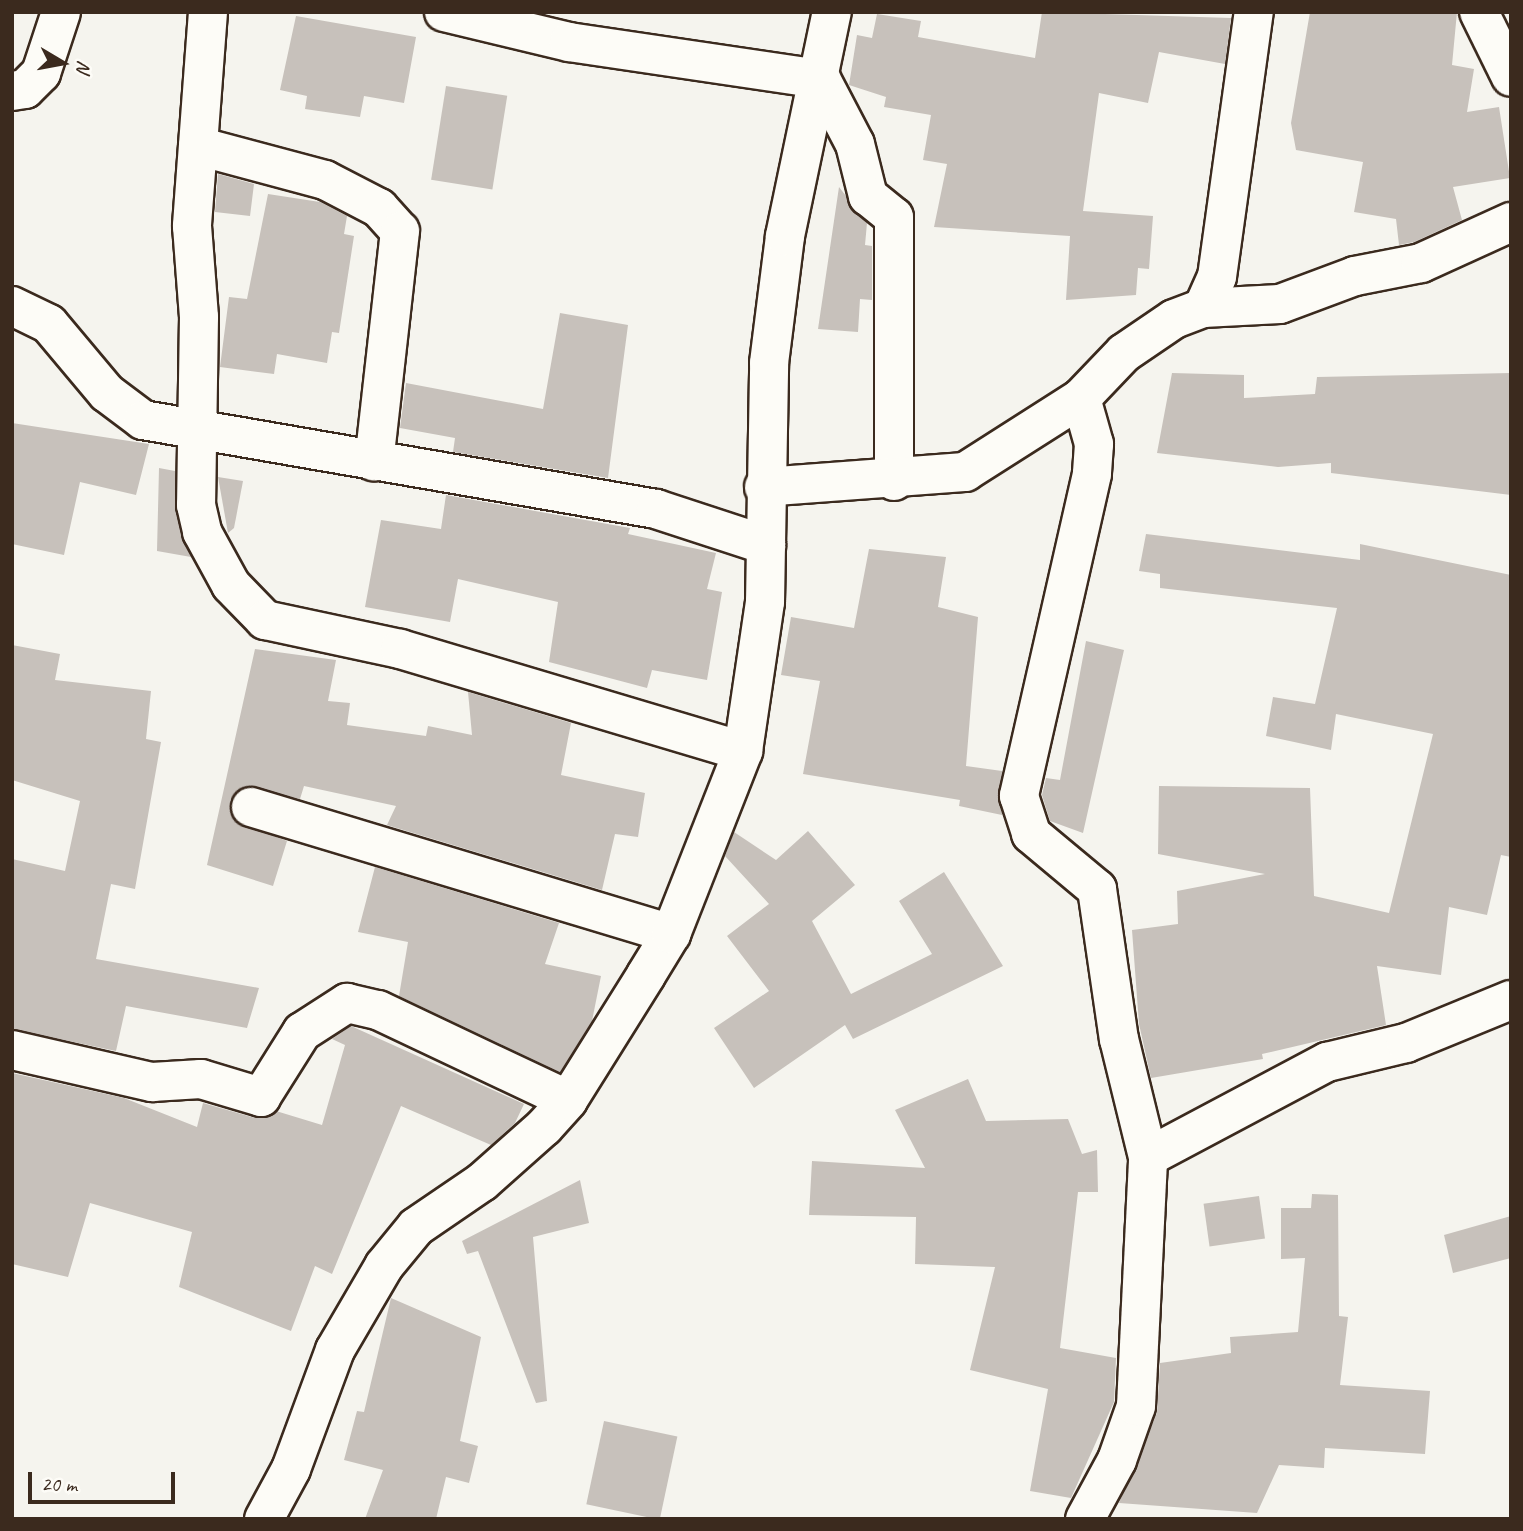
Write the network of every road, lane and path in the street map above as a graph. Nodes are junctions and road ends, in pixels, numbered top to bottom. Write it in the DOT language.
graph roads {
  1 [pos="61,12"];
  2 [pos="208,12"];
  3 [pos="444,12"];
  4 [pos="832,12"];
  5 [pos="1254,12"];
  6 [pos="1479,12"];
  7 [pos="1511,77"];
  8 [pos="821,79"];
  9 [pos="12,91"];
  10 [pos="198,146"];
  11 [pos="1511,222"];
  12 [pos="12,306"];
  13 [pos="1203,308"];
  14 [pos="1081,398"];
  15 [pos="195,430"];
  16 [pos="374,462"];
  17 [pos="894,481"];
  18 [pos="764,487"];
  19 [pos="766,545"];
  20 [pos="743,751"];
  21 [pos="251,807"];
  22 [pos="671,934"];
  23 [pos="1511,1000"];
  24 [pos="12,1050"];
  25 [pos="568,1100"];
  26 [pos="1148,1157"];
  27 [pos="264,1519"];
  28 [pos="1085,1519"];
  1 -- 9 [label="street"];
  2 -- 10 [label="street"];
  3 -- 8 [label="street"];
  4 -- 8 [label="street"];
  5 -- 13 [label="street"];
  6 -- 7 [label="street"];
  8 -- 17 [label="street"];
  8 -- 18 [label="street"];
  10 -- 15 [label="street"];
  10 -- 16 [label="street"];
  11 -- 13 [label="street"];
  12 -- 15 [label="street"];
  13 -- 14 [label="street"];
  14 -- 17 [label="street"];
  14 -- 26 [label="street"];
  15 -- 16 [label="street"];
  15 -- 20 [label="street"];
  16 -- 19 [label="street"];
  17 -- 18 [label="street"];
  18 -- 19 [label="street"];
  19 -- 20 [label="street"];
  20 -- 22 [label="street"];
  21 -- 22 [label="street"];
  22 -- 25 [label="street"];
  23 -- 26 [label="street"];
  24 -- 25 [label="street"];
  25 -- 27 [label="street"];
  26 -- 28 [label="street"];
}
